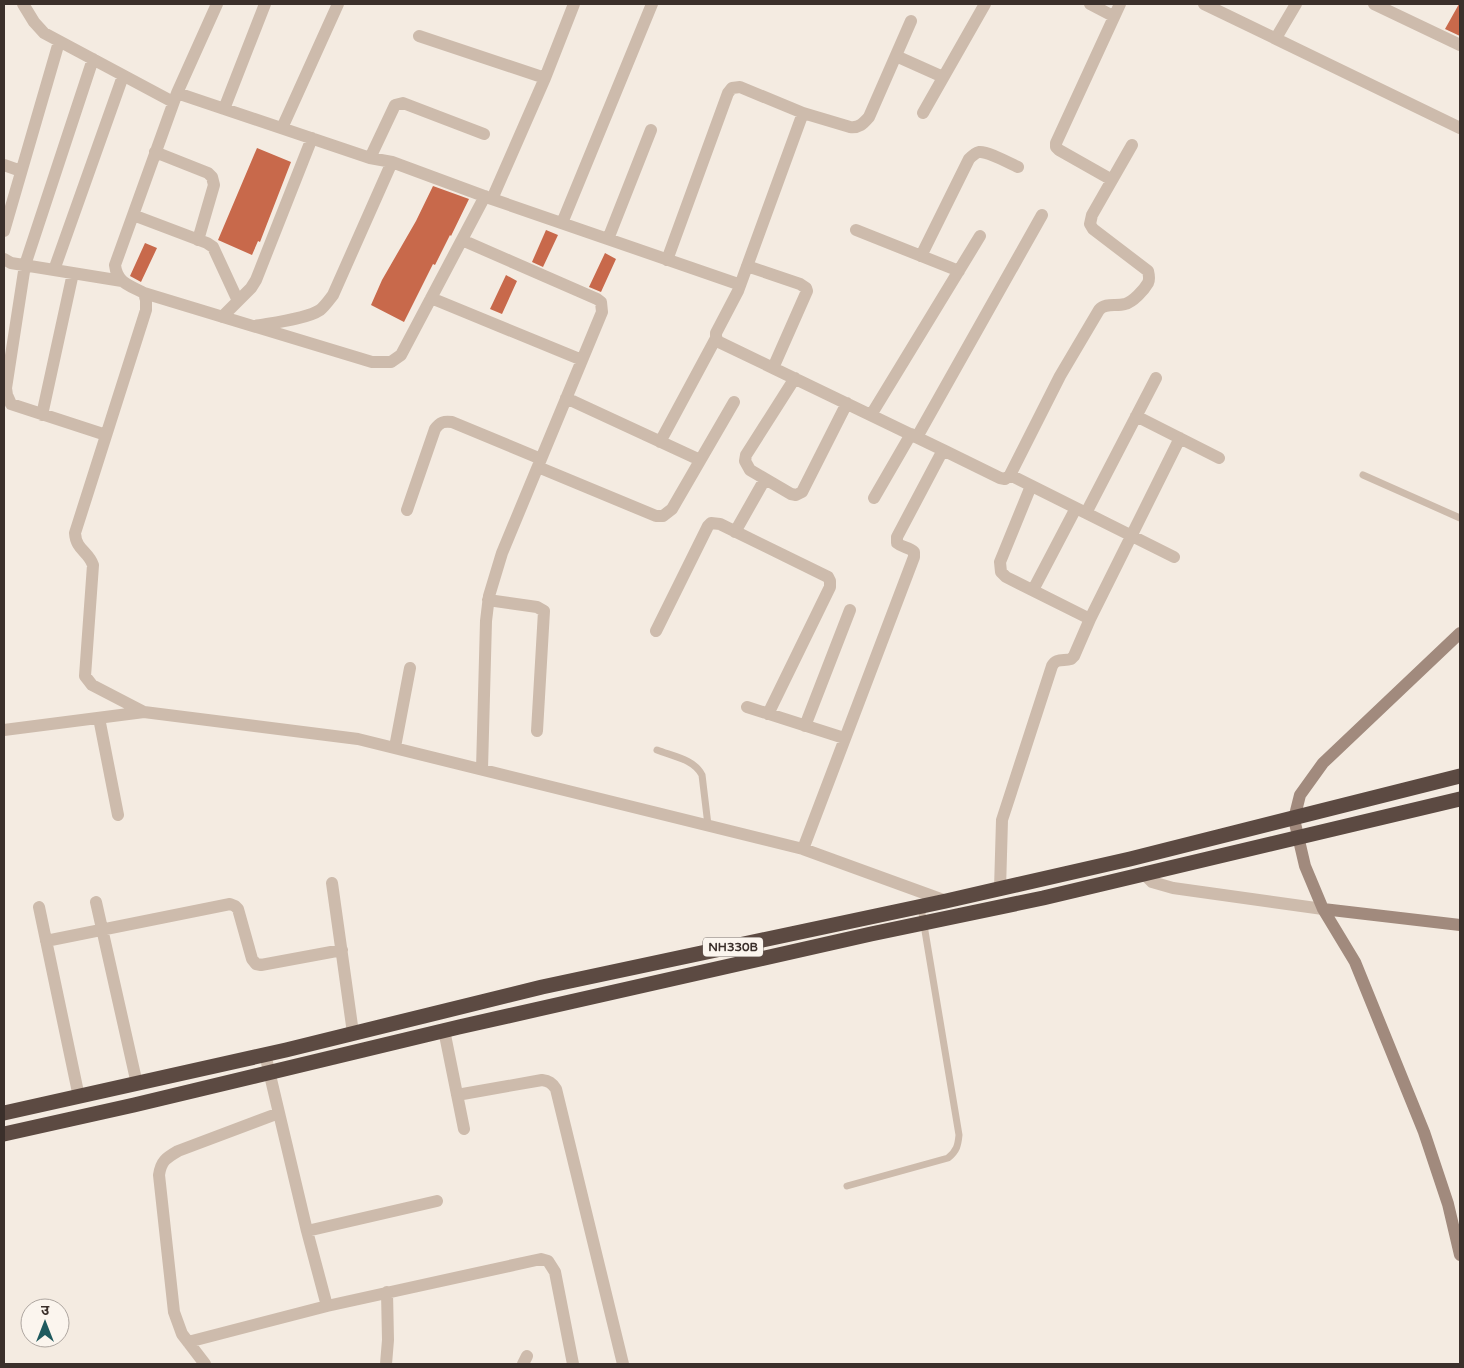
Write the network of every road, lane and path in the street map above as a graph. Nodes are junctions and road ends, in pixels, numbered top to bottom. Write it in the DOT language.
graph roads {
  1 [pos="23,4"];
  2 [pos="217,4"];
  3 [pos="265,4"];
  4 [pos="338,4"];
  5 [pos="574,4"];
  6 [pos="652,4"];
  7 [pos="985,4"];
  8 [pos="1090,4"];
  9 [pos="1120,4"];
  10 [pos="1204,4"];
  11 [pos="1296,4"];
  12 [pos="1374,4"];
  13 [pos="1113,16"];
  14 [pos="911,21"];
  15 [pos="419,36"];
  16 [pos="1276,38"];
  17 [pos="59,42"];
  18 [pos="1460,46"];
  19 [pos="896,56"];
  20 [pos="92,60"];
  21 [pos="124,76"];
  22 [pos="943,77"];
  23 [pos="545,78"];
  24 [pos="175,97"];
  25 [pos="224,109"];
  26 [pos="803,113"];
  27 [pos="923,113"];
  28 [pos="282,128"];
  29 [pos="1460,128"];
  30 [pos="651,130"];
  31 [pos="484,134"];
  32 [pos="312,138"];
  33 [pos="1132,145"];
  34 [pos="155,152"];
  35 [pos="370,158"];
  36 [pos="392,162"];
  37 [pos="4,165"];
  38 [pos="1018,166"];
  39 [pos="21,171"];
  40 [pos="1112,180"];
  41 [pos="488,198"];
  42 [pos="133,215"];
  43 [pos="1042,215"];
  44 [pos="562,223"];
  45 [pos="856,230"];
  46 [pos="4,231"];
  47 [pos="980,236"];
  48 [pos="608,239"];
  49 [pos="198,240"];
  50 [pos="462,240"];
  51 [pos="921,256"];
  52 [pos="4,259"];
  53 [pos="667,260"];
  54 [pos="25,265"];
  55 [pos="747,266"];
  56 [pos="54,270"];
  57 [pos="959,271"];
  58 [pos="73,273"];
  59 [pos="122,281"];
  60 [pos="738,291"];
  61 [pos="144,293"];
  62 [pos="431,298"];
  63 [pos="238,301"];
  64 [pos="222,317"];
  65 [pos="252,326"];
  66 [pos="10,327"];
  67 [pos="716,338"];
  68 [pos="582,360"];
  69 [pos="773,368"];
  70 [pos="795,378"];
  71 [pos="1156,378"];
  72 [pos="566,398"];
  73 [pos="734,402"];
  74 [pos="847,403"];
  75 [pos="42,415"];
  76 [pos="871,415"];
  77 [pos="1136,416"];
  78 [pos="106,435"];
  79 [pos="914,436"];
  80 [pos="1180,438"];
  81 [pos="660,442"];
  82 [pos="943,450"];
  83 [pos="1219,458"];
  84 [pos="700,460"];
  85 [pos="539,463"];
  86 [pos="1010,475"];
  87 [pos="1363,475"];
  88 [pos="764,479"];
  89 [pos="1032,486"];
  90 [pos="874,498"];
  91 [pos="407,510"];
  92 [pos="1081,510"];
  93 [pos="1460,518"];
  94 [pos="735,532"];
  95 [pos="1132,535"];
  96 [pos="1174,557"];
  97 [pos="1033,590"];
  98 [pos="488,600"];
  99 [pos="850,610"];
  100 [pos="1090,619"];
  101 [pos="656,631"];
  102 [pos="1460,632"];
  103 [pos="410,668"];
  104 [pos="747,707"];
  105 [pos="144,712"];
  106 [pos="768,714"];
  107 [pos="99,718"];
  108 [pos="805,726"];
  109 [pos="4,730"];
  110 [pos="537,731"];
  111 [pos="844,738"];
  112 [pos="395,747"];
  113 [pos="657,750"];
  114 [pos="482,769"];
  115 [pos="1460,776"];
  116 [pos="1460,798"];
  117 [pos="118,815"];
  118 [pos="1294,819"];
  119 [pos="708,825"];
  120 [pos="1298,837"];
  121 [pos="803,849"];
  122 [pos="1144,874"];
  123 [pos="332,883"];
  124 [pos="1000,889"];
  125 [pos="946,901"];
  126 [pos="96,902"];
  127 [pos="39,907"];
  128 [pos="921,907"];
  129 [pos="1323,909"];
  130 [pos="924,922"];
  131 [pos="1460,925"];
  132 [pos="102,929"];
  133 [pos="46,941"];
  134 [pos="342,950"];
  135 [pos="444,1030"];
  136 [pos="354,1033"];
  137 [pos="265,1054"];
  138 [pos="270,1072"];
  139 [pos="137,1084"];
  140 [pos="457,1094"];
  141 [pos="79,1097"];
  142 [pos="4,1113"];
  143 [pos="279,1113"];
  144 [pos="464,1129"];
  145 [pos="4,1134"];
  146 [pos="847,1186"];
  147 [pos="437,1201"];
  148 [pos="307,1231"];
  149 [pos="1460,1255"];
  150 [pos="387,1292"];
  151 [pos="327,1306"];
  152 [pos="188,1342"];
  153 [pos="205,1364"];
  154 [pos="386,1364"];
  155 [pos="573,1364"];
  156 [pos="623,1364"];
  1 -- 17 [label="street"];
  2 -- 24 [label="street"];
  3 -- 25 [label="street"];
  4 -- 28 [label="street"];
  5 -- 23 [label="street"];
  6 -- 44 [label="street"];
  7 -- 22 [label="street"];
  8 -- 13 [label="street"];
  9 -- 13 [label="street"];
  10 -- 16 [label="street"];
  11 -- 16 [label="street"];
  12 -- 18 [label="street"];
  13 -- 40 [label="street"];
  14 -- 19 [label="street"];
  15 -- 23 [label="street"];
  16 -- 29 [label="street"];
  17 -- 20 [label="street"];
  17 -- 39 [label="street"];
  19 -- 22 [label="street"];
  19 -- 26 [label="street"];
  20 -- 21 [label="street"];
  20 -- 54 [label="street"];
  21 -- 24 [label="street"];
  21 -- 56 [label="street"];
  22 -- 27 [label="street"];
  23 -- 41 [label="street"];
  24 -- 25 [label="street"];
  24 -- 34 [label="street"];
  25 -- 28 [label="street"];
  26 -- 53 [label="street"];
  26 -- 55 [label="street"];
  28 -- 32 [label="street"];
  30 -- 48 [label="street"];
  31 -- 35 [label="street"];
  32 -- 35 [label="street"];
  32 -- 63 [label="street"];
  33 -- 40 [label="street"];
  34 -- 42 [label="street"];
  34 -- 49 [label="street"];
  35 -- 36 [label="street"];
  36 -- 41 [label="street"];
  36 -- 65 [label="street"];
  37 -- 39 [label="street"];
  38 -- 51 [label="street"];
  39 -- 46 [label="street"];
  40 -- 86 [label="street"];
  41 -- 44 [label="street"];
  41 -- 50 [label="street"];
  42 -- 49 [label="street"];
  42 -- 59 [label="street"];
  43 -- 79 [label="street"];
  44 -- 48 [label="street"];
  45 -- 51 [label="street"];
  47 -- 57 [label="street"];
  48 -- 53 [label="street"];
  49 -- 63 [label="street"];
  50 -- 62 [label="street"];
  50 -- 68 [label="street"];
  51 -- 57 [label="street"];
  52 -- 54 [label="street"];
  53 -- 60 [label="street"];
  54 -- 56 [label="street"];
  54 -- 66 [label="street"];
  55 -- 60 [label="street"];
  55 -- 69 [label="street"];
  56 -- 58 [label="street"];
  57 -- 76 [label="street"];
  58 -- 59 [label="street"];
  58 -- 75 [label="street"];
  59 -- 61 [label="street"];
  60 -- 67 [label="street"];
  61 -- 64 [label="street"];
  61 -- 78 [label="street"];
  62 -- 65 [label="street"];
  62 -- 68 [label="street"];
  63 -- 64 [label="street"];
  64 -- 65 [label="street"];
  66 -- 75 [label="street"];
  67 -- 69 [label="street"];
  67 -- 81 [label="street"];
  68 -- 72 [label="street"];
  69 -- 70 [label="street"];
  70 -- 74 [label="street"];
  70 -- 88 [label="street"];
  71 -- 77 [label="street"];
  72 -- 81 [label="street"];
  72 -- 85 [label="street"];
  73 -- 84 [label="street"];
  74 -- 76 [label="street"];
  74 -- 88 [label="street"];
  75 -- 78 [label="street"];
  76 -- 79 [label="street"];
  77 -- 80 [label="street"];
  77 -- 92 [label="street"];
  78 -- 105 [label="street"];
  79 -- 82 [label="street"];
  79 -- 90 [label="street"];
  80 -- 83 [label="street"];
  80 -- 95 [label="street"];
  81 -- 84 [label="street"];
  82 -- 86 [label="street"];
  82 -- 111 [label="street"];
  84 -- 85 [label="street"];
  85 -- 91 [label="street"];
  85 -- 98 [label="street"];
  86 -- 89 [label="street"];
  87 -- 93 [label="lane"];
  88 -- 94 [label="street"];
  89 -- 92 [label="street"];
  89 -- 97 [label="street"];
  92 -- 95 [label="street"];
  92 -- 97 [label="street"];
  94 -- 101 [label="street"];
  94 -- 106 [label="street"];
  95 -- 96 [label="street"];
  95 -- 100 [label="street"];
  97 -- 100 [label="street"];
  98 -- 110 [label="street"];
  98 -- 114 [label="street"];
  99 -- 108 [label="street"];
  100 -- 124 [label="street"];
  102 -- 118 [label="main road"];
  103 -- 112 [label="street"];
  104 -- 106 [label="street"];
  105 -- 107 [label="street"];
  105 -- 112 [label="street"];
  106 -- 108 [label="street"];
  107 -- 109 [label="street"];
  107 -- 117 [label="street"];
  108 -- 111 [label="street"];
  111 -- 121 [label="street"];
  112 -- 114 [label="street"];
  113 -- 119 [label="lane"];
  114 -- 119 [label="street"];
  115 -- 118 [label="highway, NH330B"];
  116 -- 120 [label="highway, NH330B"];
  118 -- 120 [label="main road"];
  118 -- 124 [label="highway, NH330B"];
  119 -- 121 [label="street"];
  120 -- 122 [label="highway, NH330B"];
  120 -- 129 [label="main road"];
  121 -- 125 [label="street"];
  122 -- 129 [label="street"];
  122 -- 130 [label="highway, NH330B"];
  123 -- 134 [label="street"];
  124 -- 125 [label="highway, NH330B"];
  125 -- 128 [label="highway, NH330B"];
  126 -- 132 [label="street"];
  127 -- 133 [label="street"];
  128 -- 130 [label="lane"];
  128 -- 136 [label="highway, NH330B"];
  129 -- 131 [label="main road"];
  129 -- 149 [label="main road"];
  130 -- 135 [label="highway, NH330B"];
  130 -- 146 [label="lane"];
  132 -- 133 [label="street"];
  132 -- 134 [label="street"];
  132 -- 139 [label="street"];
  133 -- 141 [label="street"];
  134 -- 136 [label="street"];
  135 -- 138 [label="highway, NH330B"];
  135 -- 140 [label="street"];
  136 -- 137 [label="highway, NH330B"];
  137 -- 138 [label="street"];
  137 -- 139 [label="highway, NH330B"];
  138 -- 143 [label="street"];
  138 -- 145 [label="highway, NH330B"];
  139 -- 141 [label="highway, NH330B"];
  140 -- 144 [label="street"];
  140 -- 156 [label="street"];
  141 -- 142 [label="highway, NH330B"];
  143 -- 148 [label="street"];
  143 -- 152 [label="street"];
  147 -- 148 [label="street"];
  148 -- 151 [label="street"];
  150 -- 151 [label="street"];
  150 -- 154 [label="street"];
  150 -- 155 [label="street"];
  151 -- 152 [label="street"];
  152 -- 153 [label="street"];
}
